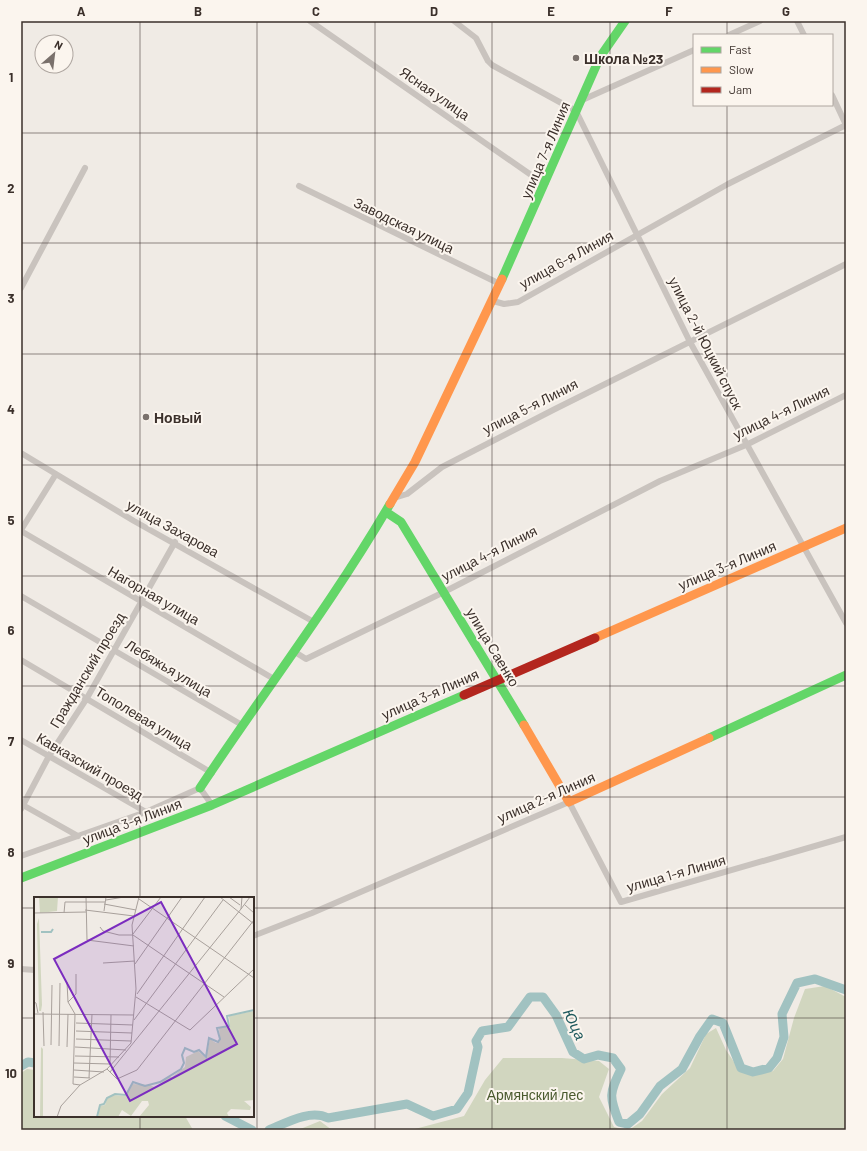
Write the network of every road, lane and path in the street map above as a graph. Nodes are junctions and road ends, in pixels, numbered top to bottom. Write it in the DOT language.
graph roads {
  1 [pos="310,21"];
  2 [pos="454,21"];
  3 [pos="625,21"];
  4 [pos="760,21"];
  5 [pos="797,21"];
  6 [pos="731,34"];
  7 [pos="804,34"];
  8 [pos="693,50"];
  9 [pos="833,97"];
  10 [pos="580,101"];
  11 [pos="576,111"];
  12 [pos="846,125"];
  13 [pos="85,168"];
  14 [pos="546,183"];
  15 [pos="299,186"];
  16 [pos="638,234"];
  17 [pos="846,264"];
  18 [pos="500,284"];
  19 [pos="21,288"];
  20 [pos="493,300"];
  21 [pos="690,342"];
  22 [pos="846,395"];
  23 [pos="746,445"];
  24 [pos="21,453"];
  25 [pos="56,474"];
  26 [pos="394,498"];
  27 [pos="386,512"];
  28 [pos="846,528"];
  29 [pos="21,531"];
  30 [pos="175,542"];
  31 [pos="804,547"];
  32 [pos="444,592"];
  33 [pos="21,596"];
  34 [pos="141,602"];
  35 [pos="314,622"];
  36 [pos="846,623"];
  37 [pos="115,650"];
  38 [pos="295,652"];
  39 [pos="21,660"];
  40 [pos="846,675"];
  41 [pos="274,679"];
  42 [pos="497,680"];
  43 [pos="87,698"];
  44 [pos="242,726"];
  45 [pos="21,740"];
  46 [pos="49,756"];
  47 [pos="212,773"];
  48 [pos="200,788"];
  49 [pos="569,802"];
  50 [pos="212,805"];
  51 [pos="22,806"];
  52 [pos="146,812"];
  53 [pos="78,836"];
  54 [pos="846,837"];
  55 [pos="21,856"];
  56 [pos="21,878"];
  57 [pos="254,936"];
  58 [pos="21,969"];
  59 [pos="34,970"];
  1 -- 14 [label="street, Ясная улица"];
  2 -- 11 [label="street"];
  3 -- 10 [label="street"];
  4 -- 6 [label="street"];
  5 -- 7 [label="street"];
  8 -- 10 [label="street, улица 7-я Линия"];
  9 -- 12 [label="street"];
  10 -- 11 [label="street, улица 7-я Линия"];
  11 -- 14 [label="street, улица 7-я Линия"];
  11 -- 16 [label="street, улица 2-й Юцкий спуск"];
  12 -- 16 [label="street, улица 6-я Линия"];
  13 -- 19 [label="street"];
  14 -- 18 [label="street, улица 7-я Линия"];
  15 -- 18 [label="street, Заводская улица"];
  16 -- 20 [label="street, улица 6-я Линия"];
  16 -- 21 [label="street, улица 2-й Юцкий спуск"];
  17 -- 21 [label="street, улица 5-я Линия"];
  18 -- 20 [label="street, улица 7-я Линия"];
  20 -- 26 [label="street"];
  21 -- 23 [label="street, улица 2-й Юцкий спуск"];
  21 -- 26 [label="street, улица 5-я Линия"];
  22 -- 23 [label="street, улица 4-я Линия"];
  23 -- 31 [label="street, улица 2-й Юцкий спуск"];
  23 -- 32 [label="street, улица 4-я Линия"];
  24 -- 25 [label="street, улица Захарова"];
  25 -- 29 [label="street"];
  25 -- 30 [label="street, улица Захарова"];
  26 -- 27 [label="street"];
  27 -- 32 [label="street, улица Саенко"];
  27 -- 35 [label="street"];
  28 -- 31 [label="street, улица 3-я Линия"];
  29 -- 34 [label="street, Нагорная улица"];
  30 -- 34 [label="street, Гражданский проезд"];
  30 -- 35 [label="street, улица Захарова"];
  31 -- 36 [label="street, улица 2-й Юцкий спуск"];
  31 -- 42 [label="street, улица 3-я Линия"];
  32 -- 38 [label="street, улица 4-я Линия"];
  32 -- 42 [label="street, улица Саенко"];
  33 -- 37 [label="street, Лебяжья улица"];
  34 -- 37 [label="street, Гражданский проезд"];
  34 -- 41 [label="street, Нагорная улица"];
  35 -- 38 [label="street"];
  37 -- 43 [label="street, Гражданский проезд"];
  37 -- 44 [label="street, Лебяжья улица"];
  38 -- 41 [label="street"];
  39 -- 43 [label="street, Тополевая улица"];
  40 -- 49 [label="street, улица 2-я Линия"];
  41 -- 44 [label="street"];
  42 -- 49 [label="street, улица Саенко"];
  42 -- 50 [label="street, улица 3-я Линия"];
  43 -- 46 [label="street, Гражданский проезд"];
  43 -- 47 [label="street, Тополевая улица"];
  44 -- 47 [label="street"];
  45 -- 46 [label="street, Кавказский проезд"];
  46 -- 51 [label="street, Гражданский проезд"];
  46 -- 52 [label="street, Кавказский проезд"];
  47 -- 48 [label="street"];
  48 -- 50 [label="street"];
  48 -- 52 [label="street, улица 3-я Линия"];
  49 -- 54 [label="street, улица 1-я Линия"];
  49 -- 57 [label="street, улица 2-я Линия"];
  50 -- 56 [label="street, улица 3-я Линия"];
  51 -- 53 [label="street"];
  52 -- 53 [label="street, улица 3-я Линия"];
  53 -- 55 [label="street, улица 3-я Линия"];
  58 -- 59 [label="street"];
}
